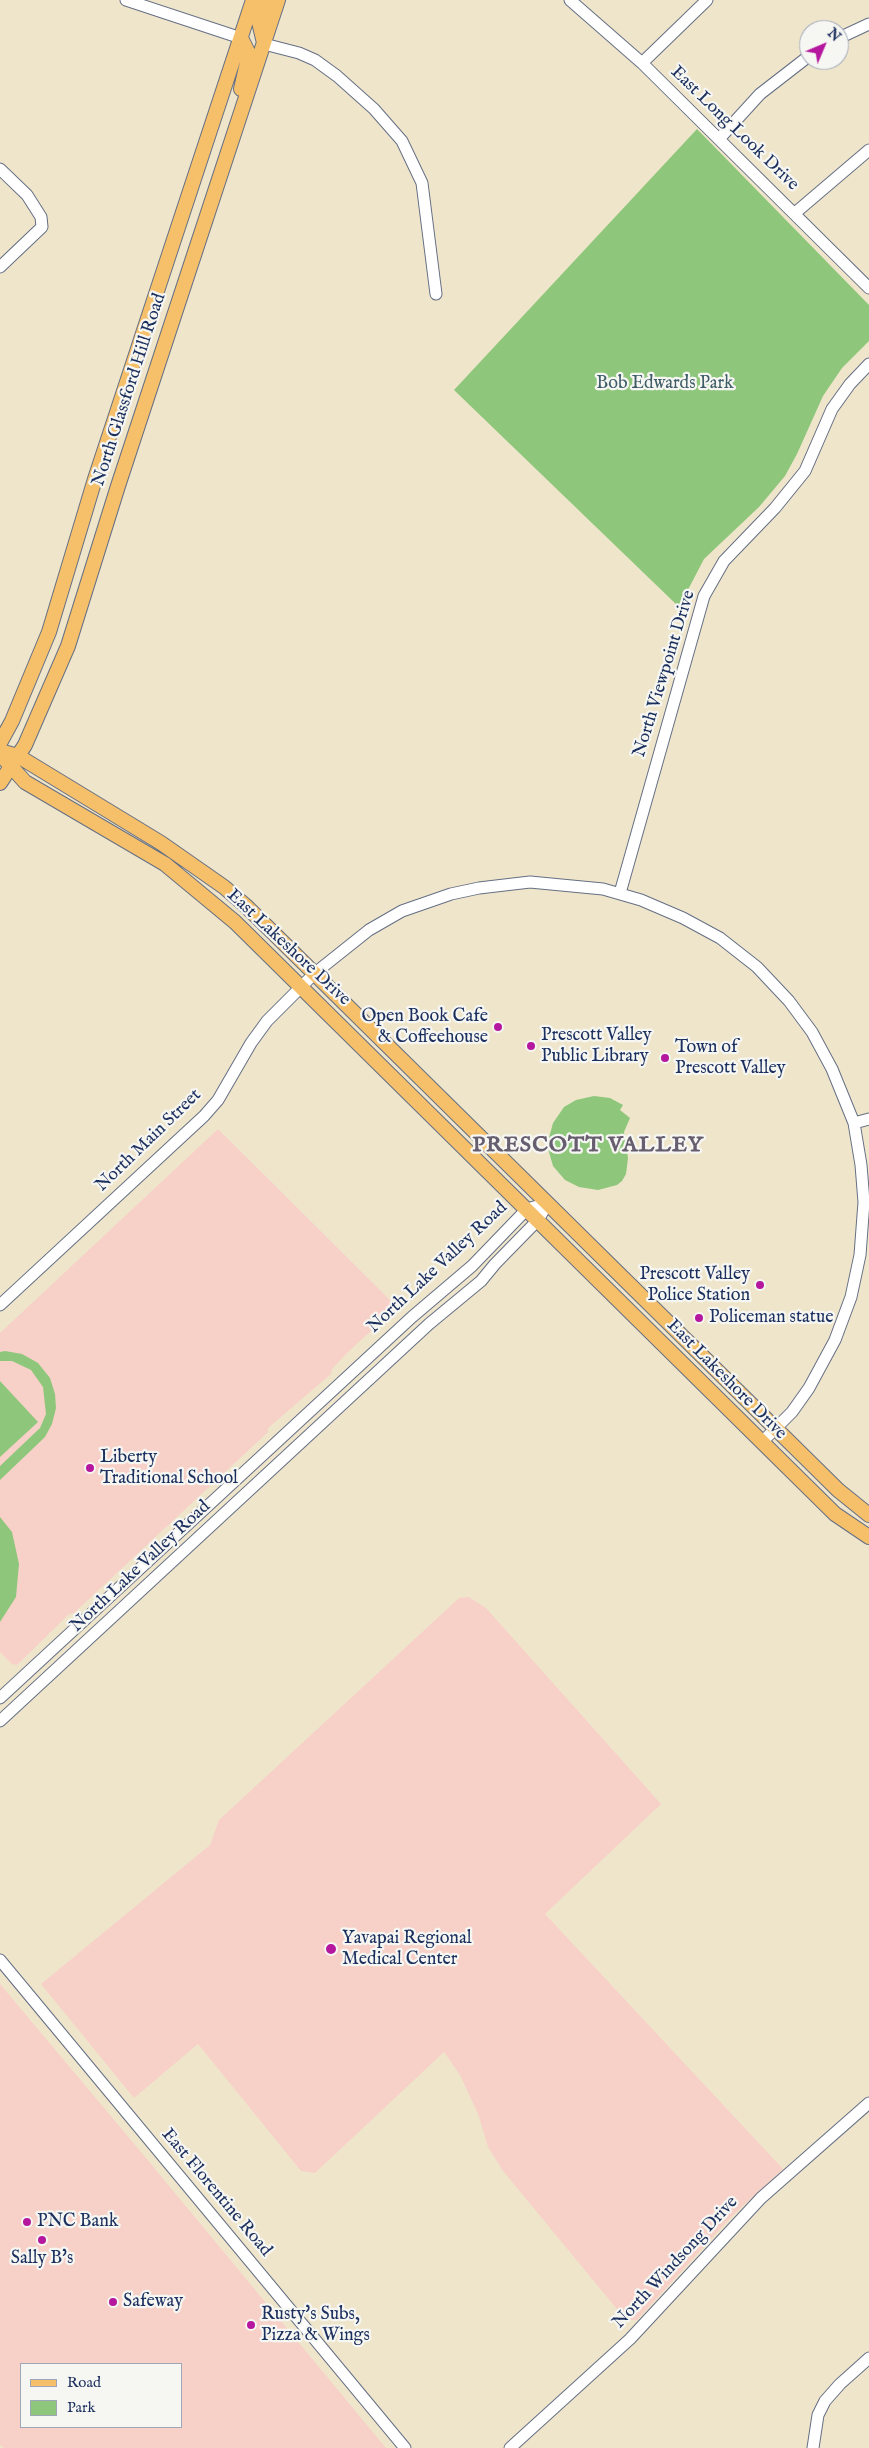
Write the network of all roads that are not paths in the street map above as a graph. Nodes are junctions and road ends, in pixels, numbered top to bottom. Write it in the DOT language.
graph roads {
  1 [pos="126,0"];
  2 [pos="253,0"];
  3 [pos="264,0"];
  4 [pos="278,0"];
  5 [pos="570,0"];
  6 [pos="707,0"];
  7 [pos="869,24"];
  8 [pos="849,33"];
  9 [pos="242,38"];
  10 [pos="264,44"];
  11 [pos="642,63"];
  12 [pos="799,64"];
  13 [pos="242,112"];
  14 [pos="719,139"];
  15 [pos="869,150"];
  16 [pos="0,169"];
  17 [pos="795,213"];
  18 [pos="0,267"];
  19 [pos="869,288"];
  20 [pos="436,294"];
  21 [pos="869,364"];
  22 [pos="0,743"];
  23 [pos="0,752"];
  24 [pos="15,761"];
  25 [pos="0,783"];
  26 [pos="174,852"];
  27 [pos="166,864"];
  28 [pos="620,893"];
  29 [pos="315,973"];
  30 [pos="302,986"];
  31 [pos="869,1119"];
  32 [pos="854,1123"];
  33 [pos="548,1203"];
  34 [pos="527,1209"];
  35 [pos="538,1220"];
  36 [pos="0,1305"];
  37 [pos="776,1428"];
  38 [pos="762,1442"];
  39 [pos="869,1515"];
  40 [pos="869,1537"];
  41 [pos="0,1698"];
  42 [pos="0,1721"];
  43 [pos="0,1960"];
  44 [pos="869,2103"];
  45 [pos="869,2358"];
  46 [pos="405,2448"];
  47 [pos="510,2448"];
  48 [pos="813,2448"];
  1 -- 9 [label="street"];
  2 -- 9 [label="main road, North Glassford Hill Road"];
  3 -- 10 [label="main road"];
  4 -- 10 [label="main road, North Glassford Hill Road"];
  5 -- 11 [label="street, East Long Look Drive"];
  6 -- 11 [label="street"];
  7 -- 8 [label="street"];
  9 -- 13 [label="main road"];
  9 -- 22 [label="main road, North Glassford Hill Road"];
  10 -- 13 [label="main road, North Glassford Hill Road"];
  10 -- 20 [label="street"];
  11 -- 14 [label="street, East Long Look Drive"];
  12 -- 14 [label="street"];
  13 -- 24 [label="main road, North Glassford Hill Road"];
  14 -- 17 [label="street, East Long Look Drive"];
  15 -- 17 [label="street"];
  16 -- 18 [label="street"];
  17 -- 19 [label="street, East Long Look Drive"];
  21 -- 28 [label="street, North Viewpoint Drive"];
  23 -- 24 [label="main road, East Lakeshore Drive"];
  24 -- 25 [label="main road, North Glassford Hill Road"];
  24 -- 26 [label="main road, East Lakeshore Drive"];
  24 -- 27 [label="main road, East Lakeshore Drive"];
  26 -- 27 [label="main road"];
  26 -- 29 [label="main road, East Lakeshore Drive"];
  27 -- 30 [label="main road, East Lakeshore Drive"];
  28 -- 29 [label="street, North Main Street"];
  28 -- 32 [label="street, North Main Street"];
  29 -- 30 [label="street, North Main Street"];
  29 -- 33 [label="main road, East Lakeshore Drive"];
  30 -- 34 [label="main road, East Lakeshore Drive"];
  30 -- 36 [label="street, North Main Street"];
  31 -- 32 [label="street"];
  32 -- 37 [label="street, North Main Street"];
  33 -- 34 [label="street, North Lake Valley Road"];
  33 -- 35 [label="street, North Lake Valley Road"];
  33 -- 37 [label="main road, East Lakeshore Drive"];
  34 -- 35 [label="main road, East Lakeshore Drive"];
  34 -- 41 [label="street, North Lake Valley Road"];
  35 -- 38 [label="main road, East Lakeshore Drive"];
  35 -- 42 [label="street, North Lake Valley Road"];
  37 -- 38 [label="street, North Main Street"];
  37 -- 39 [label="main road, East Lakeshore Drive"];
  38 -- 40 [label="main road, East Lakeshore Drive"];
  43 -- 46 [label="street, East Florentine Road"];
  44 -- 47 [label="street, North Windsong Drive"];
  45 -- 48 [label="street"];
}
